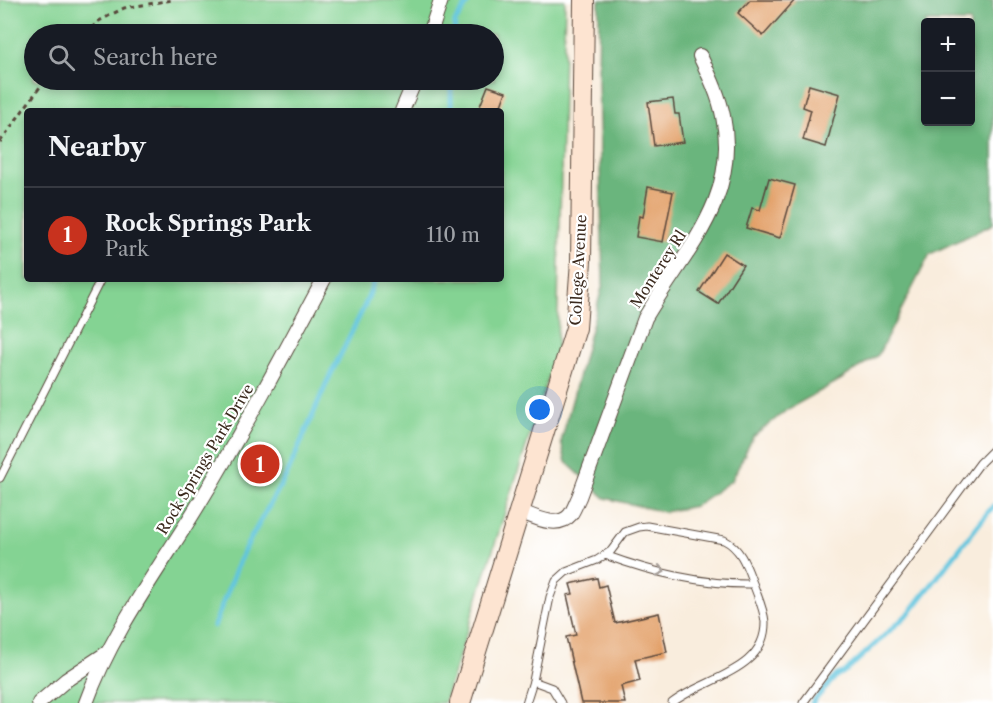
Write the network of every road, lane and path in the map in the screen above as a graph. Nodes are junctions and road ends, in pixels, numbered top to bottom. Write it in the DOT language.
graph roads {
  1 [pos="172,0"];
  2 [pos="441,0"];
  3 [pos="584,0"];
  4 [pos="96,24"];
  5 [pos="433,24"];
  6 [pos="700,56"];
  7 [pos="38,90"];
  8 [pos="411,90"];
  9 [pos="25,108"];
  10 [pos="403,108"];
  11 [pos="24,109"];
  12 [pos="0,142"];
  13 [pos="98,282"];
  14 [pos="322,282"];
  15 [pos="993,450"];
  16 [pos="0,478"];
  17 [pos="519,511"];
  18 [pos="605,555"];
  19 [pos="753,584"];
  20 [pos="107,653"];
  21 [pos="533,681"];
  22 [pos="39,703"];
  23 [pos="86,703"];
  24 [pos="460,703"];
  25 [pos="526,703"];
  26 [pos="561,703"];
  27 [pos="672,703"];
  28 [pos="803,703"];
  1 -- 4 [label="path"];
  2 -- 5 [label="street"];
  3 -- 17 [label="main road, College Avenue"];
  6 -- 17 [label="street, Monterey Rl"];
  7 -- 9 [label="path"];
  8 -- 10 [label="street"];
  11 -- 12 [label="path"];
  13 -- 16 [label="lane"];
  14 -- 20 [label="street, Rock Springs Park Drive"];
  15 -- 28 [label="lane"];
  17 -- 24 [label="main road, College Avenue"];
  18 -- 19 [label="lane, one-way"];
  18 -- 19 [label="lane"];
  18 -- 21 [label="lane"];
  19 -- 27 [label="lane"];
  20 -- 22 [label="street, Rock Springs Park Drive"];
  20 -- 23 [label="street, Rock Springs Park Drive"];
  21 -- 25 [label="lane"];
  21 -- 26 [label="lane"];
}
